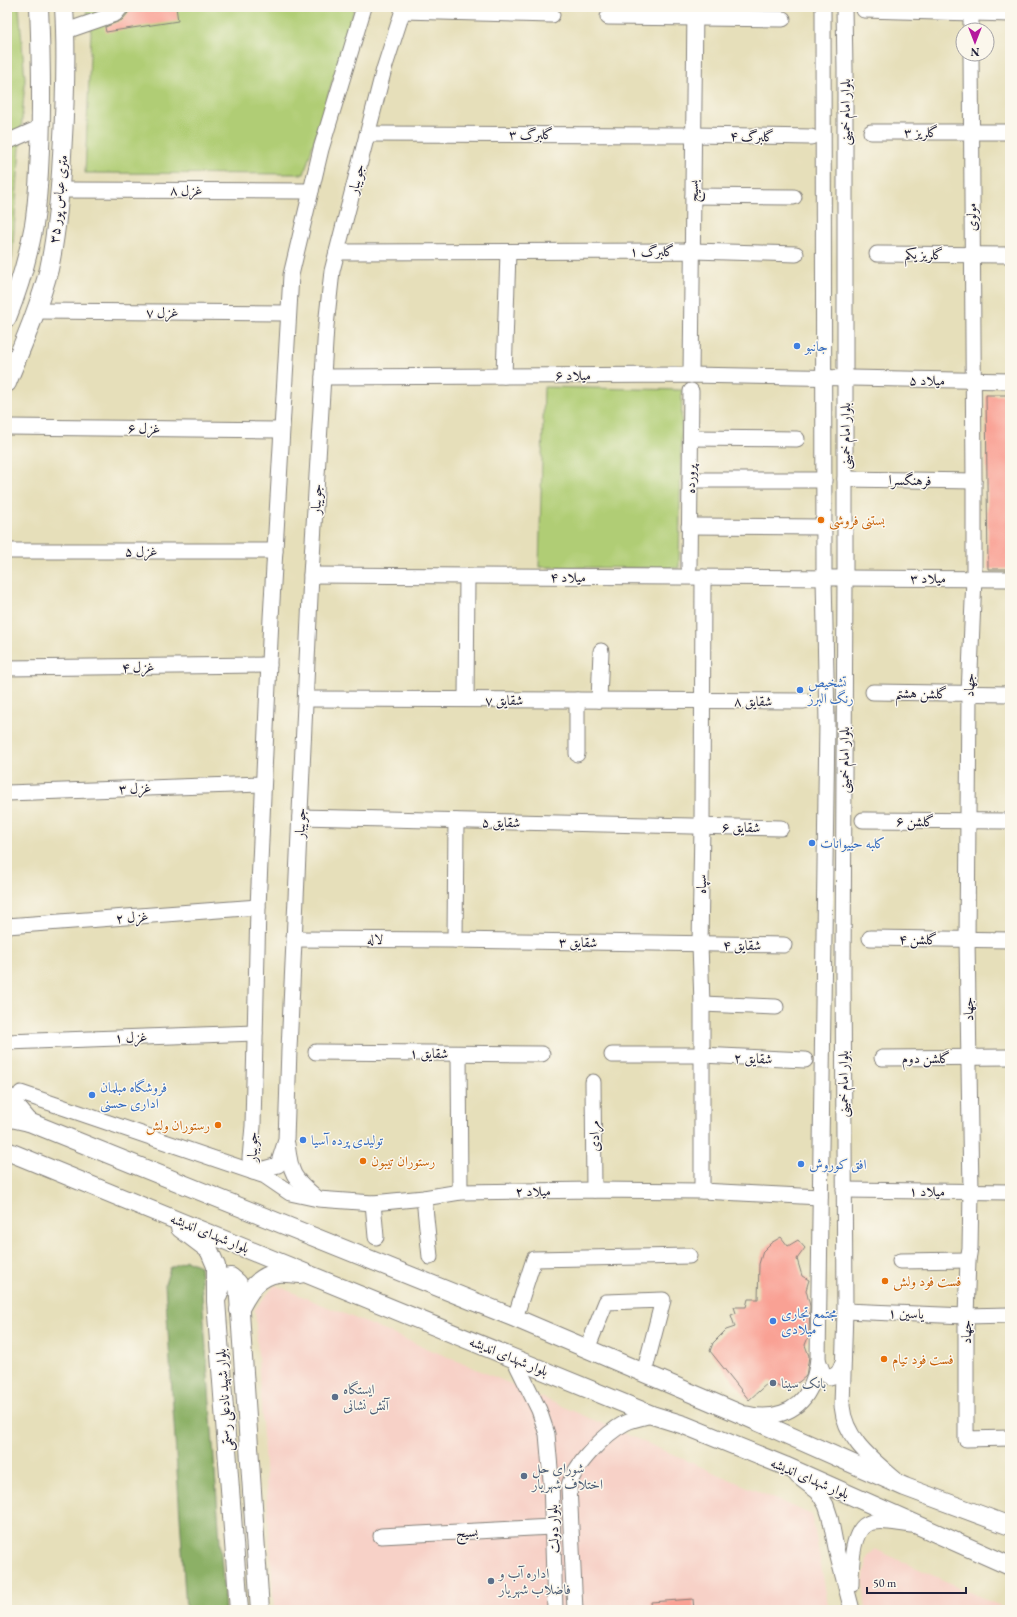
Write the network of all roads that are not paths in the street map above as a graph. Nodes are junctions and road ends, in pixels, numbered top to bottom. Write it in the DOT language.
graph roads {
  1 [pos="38,7"];
  2 [pos="64,7"];
  3 [pos="121,7"];
  4 [pos="364,7"];
  5 [pos="823,7"];
  6 [pos="844,7"];
  7 [pos="404,9"];
  8 [pos="864,10"];
  9 [pos="971,10"];
  10 [pos="695,12"];
  11 [pos="1010,14"];
  12 [pos="552,15"];
  13 [pos="608,17"];
  14 [pos="783,19"];
  15 [pos="971,22"];
  16 [pos="66,31"];
  17 [pos="971,62"];
  18 [pos="41,127"];
  19 [pos="871,132"];
  20 [pos="971,132"];
  21 [pos="1010,132"];
  22 [pos="368,134"];
  23 [pos="694,135"];
  24 [pos="811,137"];
  25 [pos="7,142"];
  26 [pos="61,190"];
  27 [pos="310,191"];
  28 [pos="693,196"];
  29 [pos="794,197"];
  30 [pos="693,251"];
  31 [pos="337,252"];
  32 [pos="508,252"];
  33 [pos="796,254"];
  34 [pos="877,254"];
  35 [pos="972,255"];
  36 [pos="1010,255"];
  37 [pos="36,311"];
  38 [pos="288,313"];
  39 [pos="7,318"];
  40 [pos="691,375"];
  41 [pos="504,376"];
  42 [pos="323,377"];
  43 [pos="823,377"];
  44 [pos="844,378"];
  45 [pos="973,380"];
  46 [pos="1010,381"];
  47 [pos="7,383"];
  48 [pos="691,391"];
  49 [pos="7,427"];
  50 [pos="281,430"];
  51 [pos="691,438"];
  52 [pos="797,439"];
  53 [pos="845,479"];
  54 [pos="690,480"];
  55 [pos="824,480"];
  56 [pos="974,481"];
  57 [pos="689,526"];
  58 [pos="824,527"];
  59 [pos="7,550"];
  60 [pos="275,551"];
  61 [pos="688,567"];
  62 [pos="311,576"];
  63 [pos="467,576"];
  64 [pos="703,577"];
  65 [pos="845,577"];
  66 [pos="824,578"];
  67 [pos="974,578"];
  68 [pos="1010,579"];
  69 [pos="601,651"];
  70 [pos="269,665"];
  71 [pos="7,668"];
  72 [pos="873,692"];
  73 [pos="969,694"];
  74 [pos="1010,694"];
  75 [pos="306,698"];
  76 [pos="466,699"];
  77 [pos="576,700"];
  78 [pos="599,700"];
  79 [pos="703,701"];
  80 [pos="804,701"];
  81 [pos="576,754"];
  82 [pos="264,784"];
  83 [pos="7,793"];
  84 [pos="300,817"];
  85 [pos="863,820"];
  86 [pos="456,821"];
  87 [pos="968,821"];
  88 [pos="1010,821"];
  89 [pos="702,826"];
  90 [pos="780,828"];
  91 [pos="258,907"];
  92 [pos="7,926"];
  93 [pos="870,938"];
  94 [pos="294,939"];
  95 [pos="455,940"];
  96 [pos="967,940"];
  97 [pos="1010,940"];
  98 [pos="700,944"];
  99 [pos="784,945"];
  100 [pos="702,1004"];
  101 [pos="776,1007"];
  102 [pos="254,1033"];
  103 [pos="7,1042"];
  104 [pos="316,1052"];
  105 [pos="459,1054"];
  106 [pos="542,1054"];
  107 [pos="612,1055"];
  108 [pos="701,1055"];
  109 [pos="1010,1057"];
  110 [pos="882,1058"];
  111 [pos="969,1058"];
  112 [pos="805,1060"];
  113 [pos="593,1082"];
  114 [pos="14,1095"];
  115 [pos="7,1117"];
  116 [pos="29,1122"];
  117 [pos="286,1140"];
  118 [pos="7,1151"];
  119 [pos="253,1172"];
  120 [pos="594,1190"];
  121 [pos="844,1190"];
  122 [pos="702,1191"];
  123 [pos="460,1192"];
  124 [pos="971,1192"];
  125 [pos="1010,1192"];
  126 [pos="820,1197"];
  127 [pos="424,1198"];
  128 [pos="318,1199"];
  129 [pos="373,1203"];
  130 [pos="162,1214"];
  131 [pos="376,1237"];
  132 [pos="689,1256"];
  133 [pos="430,1257"];
  134 [pos="900,1260"];
  135 [pos="968,1260"];
  136 [pos="314,1275"];
  137 [pos="216,1301"];
  138 [pos="239,1311"];
  139 [pos="845,1311"];
  140 [pos="1010,1315"];
  141 [pos="966,1316"];
  142 [pos="515,1318"];
  143 [pos="587,1349"];
  144 [pos="514,1359"];
  145 [pos="844,1359"];
  146 [pos="818,1360"];
  147 [pos="644,1373"];
  148 [pos="738,1412"];
  149 [pos="652,1415"];
  150 [pos="1010,1438"];
  151 [pos="785,1466"];
  152 [pos="906,1487"];
  153 [pos="1010,1526"];
  154 [pos="552,1527"];
  155 [pos="924,1527"];
  156 [pos="381,1536"];
  157 [pos="1010,1566"];
  158 [pos="852,1609"];
  159 [pos="239,1610"];
  160 [pos="260,1610"];
  161 [pos="555,1610"];
  162 [pos="575,1610"];
  1 -- 18 [label="main road, ۳۵ متری عباس پور"];
  2 -- 16 [label="main road, ۳۵ متری عباس پور"];
  3 -- 16 [label="street"];
  4 -- 27 [label="street, جویبار"];
  5 -- 43 [label="street, بلوار امام خمینی"];
  6 -- 44 [label="street, بلوار امام خمینی"];
  7 -- 12 [label="street"];
  7 -- 22 [label="street, جویبار"];
  8 -- 9 [label="street"];
  9 -- 11 [label="street"];
  9 -- 15 [label="street"];
  10 -- 13 [label="street"];
  10 -- 14 [label="street"];
  10 -- 23 [label="street, بسیج"];
  16 -- 26 [label="main road, ۳۵ متری عباس پور"];
  17 -- 20 [label="street, مولوی"];
  18 -- 25 [label="street"];
  18 -- 39 [label="main road, ۳۵ متری عباس پور"];
  19 -- 20 [label="street, گلریز ۳"];
  20 -- 21 [label="street, گلریز ۳"];
  20 -- 35 [label="street, مولوی"];
  22 -- 23 [label="street, گلبرگ ۳"];
  22 -- 31 [label="street, جویبار"];
  23 -- 24 [label="street, گلبرگ ۴"];
  23 -- 28 [label="street, بسیج"];
  26 -- 27 [label="street, غزل ۸"];
  26 -- 37 [label="main road, ۳۵ متری عباس پور"];
  27 -- 38 [label="street, جویبار"];
  28 -- 29 [label="street"];
  28 -- 30 [label="street, بسیج"];
  30 -- 32 [label="street, گلبرگ ۱"];
  30 -- 33 [label="street, گلبرگ ۱"];
  30 -- 40 [label="street, بسیج"];
  31 -- 32 [label="street, گلبرگ ۱"];
  31 -- 42 [label="street, جویبار"];
  32 -- 41 [label="street"];
  34 -- 35 [label="street, گلریز یکم"];
  35 -- 36 [label="street, گلریز یکم"];
  35 -- 45 [label="street, مولوی"];
  37 -- 38 [label="street, غزل ۷"];
  37 -- 47 [label="main road, ۳۵ متری عباس پور"];
  38 -- 50 [label="street, جویبار"];
  40 -- 41 [label="street, میلاد ۶"];
  40 -- 43 [label="street, میلاد ۶"];
  41 -- 42 [label="street, میلاد ۶"];
  42 -- 62 [label="street, جویبار"];
  43 -- 44 [label="street, میلاد ۵"];
  43 -- 55 [label="street, بلوار امام خمینی"];
  44 -- 45 [label="street, میلاد ۵"];
  44 -- 53 [label="street, بلوار امام خمینی"];
  45 -- 46 [label="street, میلاد ۵"];
  45 -- 56 [label="street"];
  48 -- 51 [label="street, پرورده"];
  49 -- 50 [label="street, غزل ۶"];
  50 -- 60 [label="street, جویبار"];
  51 -- 52 [label="street"];
  51 -- 54 [label="street, پرورده"];
  53 -- 56 [label="street, فرهنگسرا"];
  53 -- 65 [label="street, بلوار امام خمینی"];
  54 -- 55 [label="street"];
  54 -- 57 [label="street, پرورده"];
  55 -- 58 [label="street, بلوار امام خمینی"];
  56 -- 67 [label="street"];
  57 -- 58 [label="street"];
  57 -- 61 [label="street, پرورده"];
  58 -- 66 [label="street, بلوار امام خمینی"];
  59 -- 60 [label="street, غزل ۵"];
  60 -- 70 [label="street, جویبار"];
  62 -- 63 [label="street, میلاد ۴"];
  62 -- 75 [label="street, جویبار"];
  63 -- 64 [label="street, میلاد ۴"];
  63 -- 76 [label="street"];
  64 -- 66 [label="street, میلاد ۴"];
  64 -- 79 [label="street, سپاه"];
  65 -- 66 [label="street, میلاد ۳"];
  65 -- 67 [label="street, میلاد ۳"];
  65 -- 121 [label="street, بلوار امام خمینی"];
  66 -- 126 [label="street, بلوار امام خمینی"];
  67 -- 68 [label="street, میلاد ۳"];
  67 -- 73 [label="street, جهاد"];
  69 -- 78 [label="street"];
  70 -- 71 [label="street, غزل ۴"];
  70 -- 82 [label="street, جویبار"];
  72 -- 73 [label="street, گلشن هشتم"];
  73 -- 74 [label="street, گلشن هشتم"];
  73 -- 87 [label="street, جهاد"];
  75 -- 76 [label="street, شقایق ۷"];
  75 -- 84 [label="street, جویبار"];
  76 -- 77 [label="street, شقایق ۷"];
  77 -- 78 [label="street, شقایق ۷"];
  77 -- 81 [label="street"];
  78 -- 79 [label="street, شقایق ۷"];
  79 -- 80 [label="street, شقایق ۸"];
  79 -- 89 [label="street, سپاه"];
  82 -- 83 [label="street, غزل ۳"];
  82 -- 91 [label="street, جویبار"];
  84 -- 86 [label="street, شقایق ۵"];
  84 -- 94 [label="street, جویبار"];
  85 -- 87 [label="street, گلشن ۶"];
  86 -- 89 [label="street, شقایق ۵"];
  86 -- 95 [label="street"];
  87 -- 88 [label="street, گلشن ۶"];
  87 -- 96 [label="street, جهاد"];
  89 -- 90 [label="street, شقایق ۶"];
  89 -- 98 [label="street, سپاه"];
  91 -- 92 [label="street, غزل ۲"];
  91 -- 102 [label="street, جویبار"];
  93 -- 96 [label="street, گلشن ۴"];
  94 -- 95 [label="street, لاله"];
  94 -- 117 [label="street, جویبار"];
  95 -- 98 [label="street, شقایق ۳"];
  96 -- 97 [label="street, گلشن ۴"];
  96 -- 111 [label="street, جهاد"];
  98 -- 99 [label="street, شقایق ۴"];
  98 -- 100 [label="street, سپاه"];
  100 -- 101 [label="street"];
  100 -- 108 [label="street, سپاه"];
  102 -- 103 [label="street, غزل ۱"];
  102 -- 119 [label="street, جویبار"];
  104 -- 105 [label="street, شقایق ۱"];
  105 -- 106 [label="street, شقایق ۱"];
  105 -- 123 [label="street"];
  107 -- 108 [label="street"];
  108 -- 112 [label="street, شقایق ۲"];
  108 -- 122 [label="street, سپاه"];
  109 -- 111 [label="street, گلشن دوم"];
  110 -- 111 [label="street, گلشن دوم"];
  111 -- 124 [label="street, جهاد"];
  113 -- 120 [label="street, مرادی"];
  114 -- 116 [label="main road"];
  114 -- 119 [label="street, میلاد ۲"];
  115 -- 116 [label="main road"];
  116 -- 142 [label="main road"];
  117 -- 119 [label="street, جویبار"];
  117 -- 128 [label="street"];
  118 -- 130 [label="main road, بلوار شهدای اندیشه"];
  119 -- 128 [label="street, میلاد ۲"];
  120 -- 122 [label="street, میلاد ۲"];
  120 -- 123 [label="street, میلاد ۲"];
  121 -- 124 [label="street, میلاد ۱"];
  121 -- 139 [label="street, بلوار امام خمینی"];
  122 -- 126 [label="street, میلاد ۲"];
  123 -- 127 [label="street, میلاد ۲"];
  124 -- 125 [label="street, میلاد ۱"];
  124 -- 135 [label="street, جهاد"];
  126 -- 146 [label="street, بلوار امام خمینی"];
  127 -- 129 [label="street, میلاد ۲"];
  127 -- 133 [label="street"];
  128 -- 129 [label="street, میلاد ۲"];
  129 -- 131 [label="street"];
  130 -- 136 [label="main road, بلوار شهدای اندیشه"];
  130 -- 137 [label="main road, بلوار شهید نادعلی رستمی"];
  132 -- 142 [label="street"];
  134 -- 135 [label="street"];
  135 -- 141 [label="street, جهاد"];
  136 -- 138 [label="main road"];
  136 -- 144 [label="main road, بلوار شهدای اندیشه"];
  137 -- 138 [label="main road, بلوار شهید نادعلی رستمی"];
  137 -- 159 [label="main road, بلوار شهید نادعلی رستمی"];
  138 -- 160 [label="main road, بلوار شهید نادعلی رستمی"];
  139 -- 141 [label="street, یاسین ۱"];
  139 -- 145 [label="street, بلوار امام خمینی"];
  140 -- 141 [label="street, یاسین ۱"];
  141 -- 150 [label="street, جهاد"];
  142 -- 143 [label="main road"];
  143 -- 147 [label="main road"];
  143 -- 147 [label="street"];
  144 -- 149 [label="main road, بلوار شهدای اندیشه"];
  144 -- 154 [label="street, بلوار دولت"];
  145 -- 146 [label="street"];
  145 -- 152 [label="street, بلوار امام خمینی"];
  146 -- 148 [label="street, بلوار امام خمینی"];
  147 -- 148 [label="main road"];
  148 -- 152 [label="main road"];
  149 -- 151 [label="main road, بلوار شهدای اندیشه"];
  149 -- 162 [label="street, بلوار دولت"];
  151 -- 155 [label="main road, بلوار شهدای اندیشه"];
  151 -- 158 [label="street"];
  152 -- 153 [label="main road"];
  154 -- 156 [label="street, بسیج"];
  154 -- 161 [label="street, بلوار دولت"];
  155 -- 157 [label="main road, بلوار شهدای اندیشه"];
  155 -- 158 [label="street"];
}
